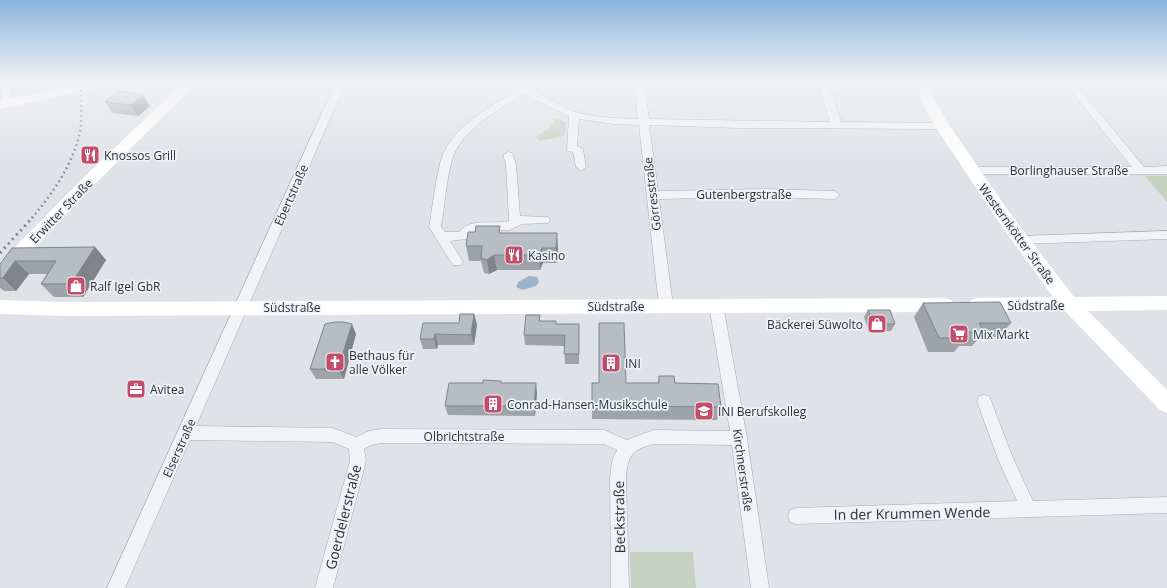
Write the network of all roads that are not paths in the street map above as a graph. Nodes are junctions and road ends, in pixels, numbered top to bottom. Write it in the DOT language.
graph roads {
  1 [pos="163,109"];
  2 [pos="329,109"];
  3 [pos="494,109"];
  4 [pos="562,109"];
  5 [pos="642,109"];
  6 [pos="831,109"];
  7 [pos="933,109"];
  8 [pos="1091,109"];
  9 [pos="574,115"];
  10 [pos="644,122"];
  11 [pos="837,126"];
  12 [pos="942,126"];
  13 [pos="508,155"];
  14 [pos="580,166"];
  15 [pos="1141,170"];
  16 [pos="1167,170"];
  17 [pos="972,171"];
  18 [pos="653,195"];
  19 [pos="834,195"];
  20 [pos="544,220"];
  21 [pos="515,224"];
  22 [pos="1167,235"];
  23 [pos="440,237"];
  24 [pos="1021,240"];
  25 [pos="457,262"];
  26 [pos="0,273"];
  27 [pos="1167,303"];
  28 [pos="716,305"];
  29 [pos="1071,305"];
  30 [pos="666,306"];
  31 [pos="0,307"];
  32 [pos="241,307"];
  33 [pos="66,308"];
  34 [pos="0,320"];
  35 [pos="984,401"];
  36 [pos="1167,404"];
  37 [pos="186,433"];
  38 [pos="739,438"];
  39 [pos="356,445"];
  40 [pos="627,448"];
  41 [pos="1167,506"];
  42 [pos="1030,510"];
  43 [pos="796,516"];
  44 [pos="116,588"];
  45 [pos="324,588"];
  46 [pos="620,588"];
  47 [pos="760,588"];
  1 -- 26 [label="main road, Erwitter Straße"];
  2 -- 32 [label="street, Ebertstraße"];
  3 -- 23 [label="street"];
  4 -- 9 [label="street"];
  5 -- 10 [label="street, Görresstraße"];
  6 -- 11 [label="street"];
  7 -- 12 [label="main road, Westernkötter Straße"];
  8 -- 15 [label="street"];
  9 -- 10 [label="street"];
  9 -- 14 [label="street"];
  10 -- 11 [label="street"];
  10 -- 18 [label="street, Görresstraße"];
  11 -- 12 [label="street"];
  12 -- 17 [label="main road, Westernkötter Straße"];
  13 -- 21 [label="street"];
  15 -- 16 [label="street, Borlinghauser Straße"];
  15 -- 17 [label="street, Borlinghauser Straße"];
  17 -- 24 [label="main road, Westernkötter Straße"];
  18 -- 19 [label="street, Gutenbergstraße"];
  18 -- 30 [label="street, Görresstraße"];
  20 -- 21 [label="street"];
  21 -- 23 [label="street"];
  22 -- 24 [label="street"];
  23 -- 25 [label="street"];
  24 -- 29 [label="main road, Westernkötter Straße"];
  27 -- 29 [label="main road, Südstraße"];
  28 -- 29 [label="main road, Südstraße"];
  28 -- 30 [label="main road, Südstraße"];
  28 -- 38 [label="street, Kirchnerstraße"];
  29 -- 36 [label="main road, Westernkötter Straße"];
  30 -- 32 [label="main road, Südstraße"];
  31 -- 33 [label="main road, Südstraße"];
  32 -- 33 [label="main road, Südstraße"];
  32 -- 37 [label="street, Elserstraße"];
  33 -- 34 [label="main road, Südstraße"];
  35 -- 42 [label="street"];
  37 -- 39 [label="street"];
  37 -- 44 [label="street, Elserstraße"];
  38 -- 40 [label="street"];
  38 -- 47 [label="street, Kirchnerstraße"];
  39 -- 40 [label="street, Olbrichtstraße"];
  39 -- 45 [label="street, Goerdelerstraße"];
  40 -- 46 [label="street, Beckstraße"];
  41 -- 42 [label="street, In der Krummen Wende"];
  42 -- 43 [label="street, In der Krummen Wende"];
}
